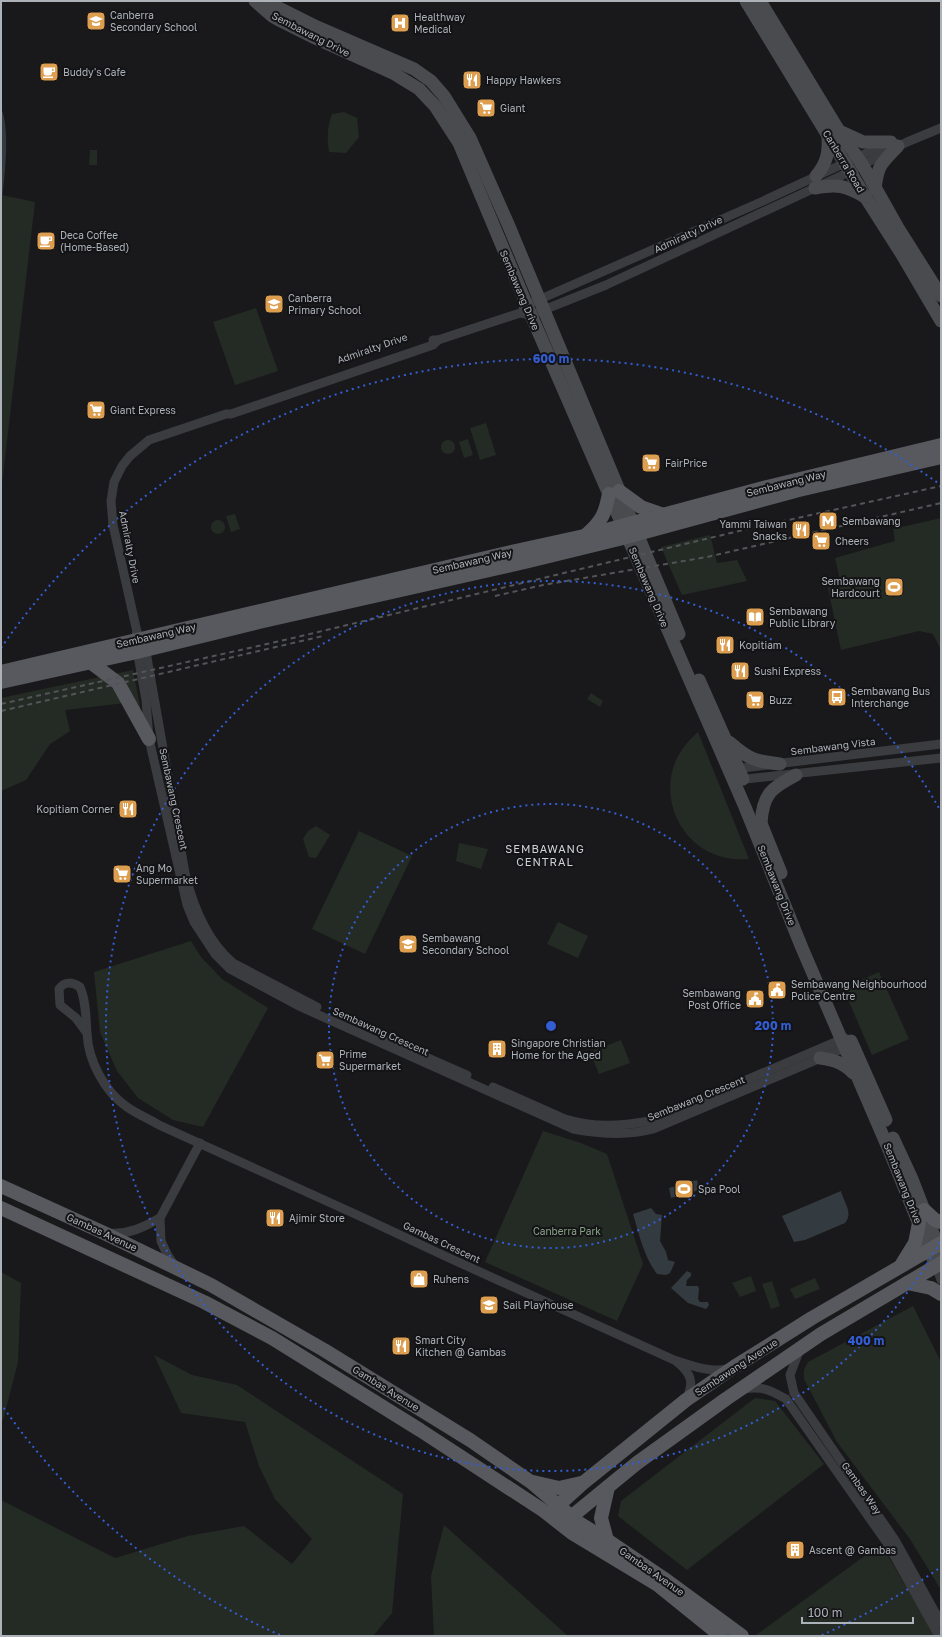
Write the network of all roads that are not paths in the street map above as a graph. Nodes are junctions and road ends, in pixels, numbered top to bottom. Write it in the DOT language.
graph roads {
  1 [pos="255,1"];
  2 [pos="270,1"];
  3 [pos="746,1"];
  4 [pos="760,1"];
  5 [pos="941,122"];
  6 [pos="941,128"];
  7 [pos="833,133"];
  8 [pos="895,144"];
  9 [pos="860,161"];
  10 [pos="847,167"];
  11 [pos="815,182"];
  12 [pos="871,194"];
  13 [pos="941,296"];
  14 [pos="532,309"];
  15 [pos="941,321"];
  16 [pos="941,445"];
  17 [pos="941,457"];
  18 [pos="614,492"];
  19 [pos="664,515"];
  20 [pos="631,530"];
  21 [pos="584,536"];
  22 [pos="511,552"];
  23 [pos="530,561"];
  24 [pos="140,642"];
  25 [pos="90,662"];
  26 [pos="1,672"];
  27 [pos="1,682"];
  28 [pos="149,739"];
  29 [pos="726,740"];
  30 [pos="941,744"];
  31 [pos="941,758"];
  32 [pos="780,764"];
  33 [pos="736,774"];
  34 [pos="796,775"];
  35 [pos="761,823"];
  36 [pos="87,1033"];
  37 [pos="846,1042"];
  38 [pos="820,1058"];
  39 [pos="858,1079"];
  40 [pos="200,1143"];
  41 [pos="1,1186"];
  42 [pos="1,1208"];
  43 [pos="921,1217"];
  44 [pos="160,1218"];
  45 [pos="941,1222"];
  46 [pos="102,1232"];
  47 [pos="938,1254"];
  48 [pos="902,1265"];
  49 [pos="176,1268"];
  50 [pos="941,1280"];
  51 [pos="907,1282"];
  52 [pos="941,1294"];
  53 [pos="234,1299"];
  54 [pos="224,1312"];
  55 [pos="280,1325"];
  56 [pos="272,1338"];
  57 [pos="801,1348"];
  58 [pos="674,1360"];
  59 [pos="734,1367"];
  60 [pos="739,1390"];
  61 [pos="686,1400"];
  62 [pos="531,1482"];
  63 [pos="583,1483"];
  64 [pos="608,1487"];
  65 [pos="553,1510"];
  66 [pos="566,1520"];
  67 [pos="607,1540"];
  68 [pos="941,1623"];
  69 [pos="721,1636"];
  70 [pos="742,1636"];
  71 [pos="939,1636"];
  1 -- 14 [label="main road, Sembawang Drive"];
  2 -- 14 [label="main road, Sembawang Drive"];
  3 -- 7 [label="main road, Canberra Road"];
  4 -- 7 [label="main road, Canberra Road"];
  5 -- 8 [label="street"];
  6 -- 8 [label="street"];
  7 -- 8 [label="main road"];
  7 -- 9 [label="main road, Canberra Road"];
  7 -- 10 [label="main road, Canberra Road"];
  7 -- 11 [label="main road"];
  8 -- 9 [label="street, Admiralty Drive"];
  8 -- 12 [label="main road"];
  9 -- 10 [label="street, Admiralty Drive"];
  9 -- 12 [label="main road, Canberra Road"];
  10 -- 11 [label="street, Admiralty Drive"];
  10 -- 12 [label="main road, Canberra Road"];
  11 -- 12 [label="main road"];
  11 -- 14 [label="street, Admiralty Drive"];
  11 -- 14 [label="street, Admiralty Drive"];
  12 -- 13 [label="main road, Canberra Road"];
  12 -- 15 [label="main road, Canberra Road"];
  14 -- 18 [label="main road, Sembawang Drive"];
  14 -- 24 [label="street, Admiralty Drive"];
  16 -- 19 [label="main road, Sembawang Way"];
  17 -- 20 [label="main road, Sembawang Way"];
  18 -- 19 [label="main road"];
  18 -- 20 [label="main road, Sembawang Drive"];
  18 -- 21 [label="main road"];
  19 -- 20 [label="main road, Sembawang Way"];
  20 -- 21 [label="main road, Sembawang Way"];
  20 -- 23 [label="main road, Sembawang Way"];
  20 -- 29 [label="main road, Sembawang Drive"];
  20 -- 33 [label="main road, Sembawang Drive"];
  21 -- 22 [label="main road, Sembawang Way"];
  22 -- 23 [label="main road"];
  22 -- 24 [label="main road, Sembawang Way"];
  23 -- 24 [label="main road, Sembawang Way"];
  24 -- 25 [label="main road, Sembawang Way"];
  24 -- 26 [label="main road, Sembawang Way"];
  24 -- 28 [label="street, Sembawang Crescent"];
  24 -- 37 [label="street, Sembawang Crescent"];
  25 -- 27 [label="main road, Sembawang Way"];
  25 -- 28 [label="main road"];
  28 -- 38 [label="street, Sembawang Crescent"];
  29 -- 32 [label="main road"];
  29 -- 33 [label="main road, Sembawang Drive"];
  30 -- 32 [label="street, Sembawang Vista"];
  31 -- 34 [label="street"];
  32 -- 33 [label="street, Sembawang Vista"];
  33 -- 34 [label="street"];
  33 -- 35 [label="main road, Sembawang Drive"];
  33 -- 37 [label="main road, Sembawang Drive"];
  34 -- 35 [label="main road"];
  35 -- 37 [label="main road, Sembawang Drive"];
  36 -- 36 [label="street, Gambas Crescent"];
  36 -- 40 [label="street, Gambas Crescent"];
  37 -- 38 [label="street, Sembawang Crescent"];
  37 -- 39 [label="main road, Sembawang Drive"];
  37 -- 43 [label="main road, Sembawang Drive"];
  38 -- 39 [label="main road"];
  39 -- 43 [label="main road, Sembawang Drive"];
  40 -- 44 [label="street"];
  40 -- 58 [label="street, Gambas Crescent"];
  41 -- 46 [label="main road, Gambas Avenue"];
  42 -- 54 [label="main road, Gambas Avenue"];
  43 -- 45 [label="main road"];
  43 -- 47 [label="main road, Sembawang Drive"];
  43 -- 48 [label="main road"];
  44 -- 46 [label="street"];
  44 -- 49 [label="street"];
  46 -- 49 [label="main road, Gambas Avenue"];
  47 -- 48 [label="main road, Sembawang Avenue"];
  47 -- 50 [label="street"];
  47 -- 51 [label="main road, Sembawang Avenue"];
  48 -- 59 [label="main road, Sembawang Avenue"];
  49 -- 53 [label="main road, Gambas Avenue"];
  51 -- 52 [label="main road"];
  51 -- 57 [label="main road, Sembawang Avenue"];
  53 -- 54 [label="main road"];
  53 -- 55 [label="main road, Gambas Avenue"];
  54 -- 56 [label="main road, Gambas Avenue"];
  55 -- 56 [label="main road"];
  55 -- 62 [label="main road, Gambas Avenue"];
  56 -- 65 [label="main road, Gambas Avenue"];
  57 -- 60 [label="main road, Sembawang Avenue"];
  57 -- 68 [label="street, Gambas Way"];
  58 -- 59 [label="street, Gambas Crescent"];
  58 -- 61 [label="street, Gambas Crescent"];
  59 -- 61 [label="main road, Sembawang Avenue"];
  60 -- 64 [label="main road, Sembawang Avenue"];
  60 -- 71 [label="street, Gambas Way"];
  61 -- 63 [label="main road, Sembawang Avenue"];
  62 -- 63 [label="main road"];
  62 -- 65 [label="main road, Gambas Avenue"];
  63 -- 65 [label="main road, Sembawang Avenue"];
  64 -- 66 [label="main road, Sembawang Avenue"];
  64 -- 67 [label="main road"];
  65 -- 66 [label="main road, Gambas Avenue"];
  66 -- 67 [label="main road, Gambas Avenue"];
  66 -- 69 [label="main road, Gambas Avenue"];
  67 -- 70 [label="main road, Gambas Avenue"];
}
